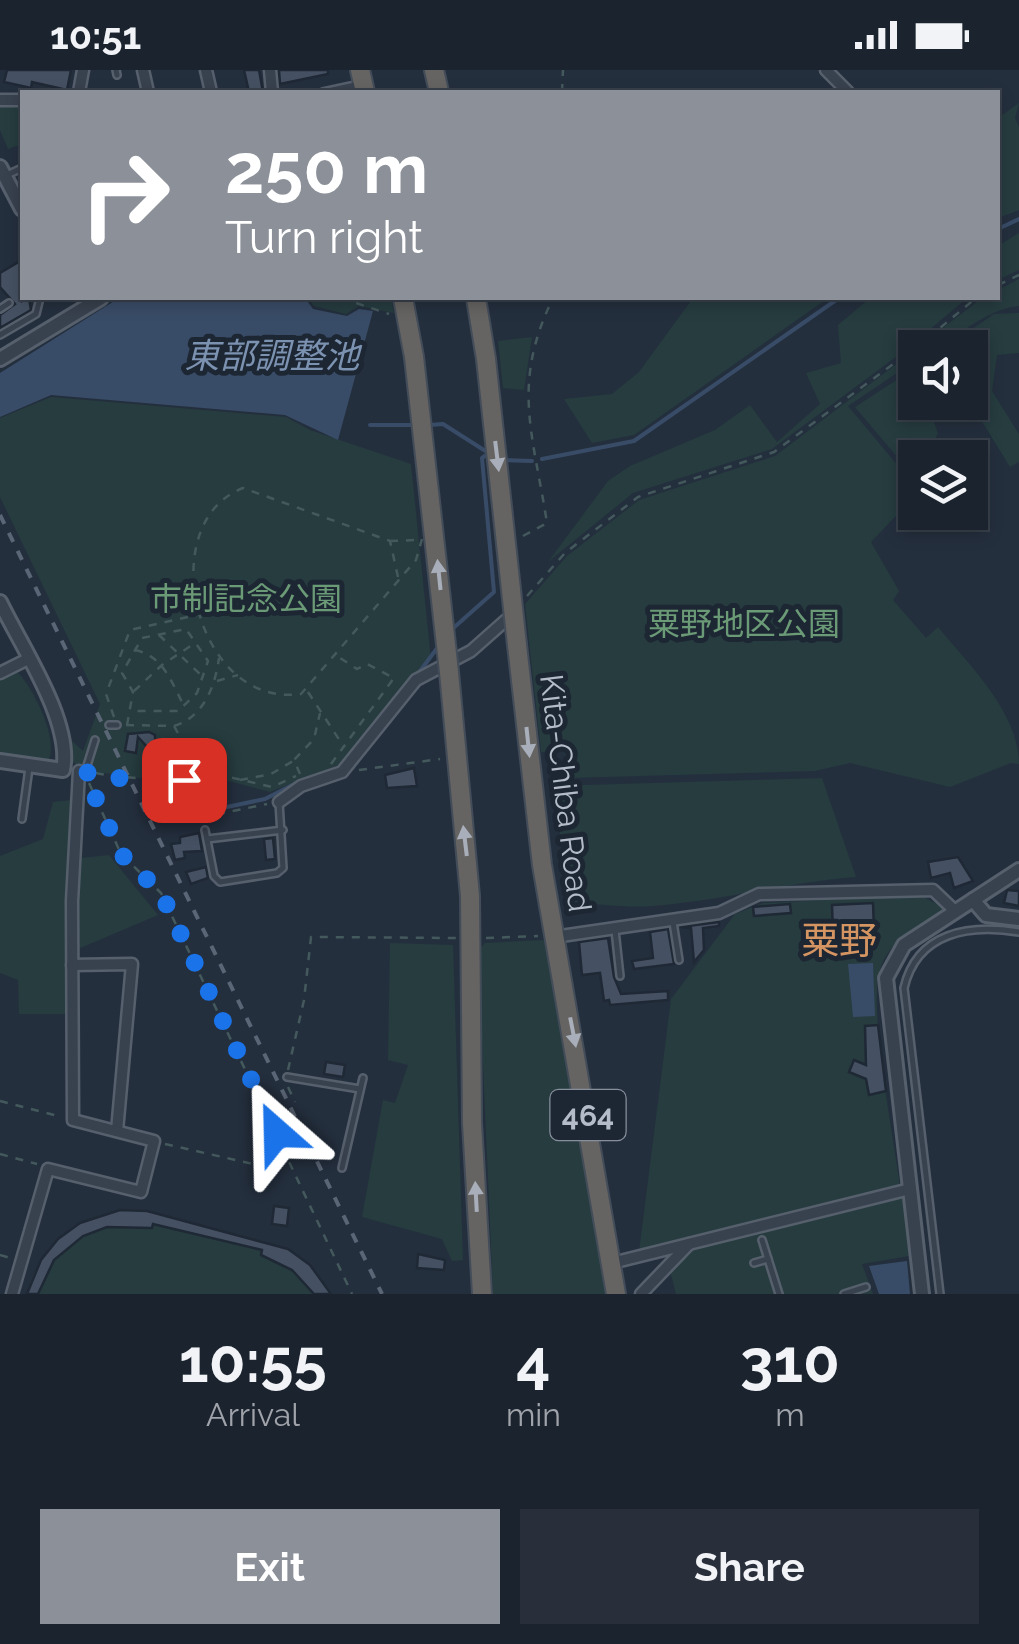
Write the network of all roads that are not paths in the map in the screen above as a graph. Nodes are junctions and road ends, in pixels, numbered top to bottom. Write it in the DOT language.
graph roads {
  1 [pos="95,70"];
  2 [pos="826,70"];
  3 [pos="83,71"];
  4 [pos="363,82"];
  5 [pos="331,90"];
  6 [pos="846,90"];
  7 [pos="2,172"];
  8 [pos="20,204"];
  9 [pos="40,300"];
  10 [pos="403,300"];
  11 [pos="476,300"];
  12 [pos="80,303"];
  13 [pos="36,314"];
  14 [pos="46,331"];
  15 [pos="2,333"];
  16 [pos="0,359"];
  17 [pos="0,602"];
  18 [pos="506,620"];
  19 [pos="28,659"];
  20 [pos="0,672"];
  21 [pos="96,740"];
  22 [pos="0,761"];
  23 [pos="30,765"];
  24 [pos="64,770"];
  25 [pos="82,771"];
  26 [pos="279,802"];
  27 [pos="22,819"];
  28 [pos="205,830"];
  29 [pos="283,830"];
  30 [pos="207,839"];
  31 [pos="1019,870"];
  32 [pos="973,900"];
  33 [pos="954,910"];
  34 [pos="673,919"];
  35 [pos="1019,920"];
  36 [pos="614,928"];
  37 [pos="1019,932"];
  38 [pos="554,937"];
  39 [pos="679,960"];
  40 [pos="72,965"];
  41 [pos="620,976"];
  42 [pos="287,1077"];
  43 [pos="363,1078"];
  44 [pos="360,1089"];
  45 [pos="118,1131"];
  46 [pos="342,1168"];
  47 [pos="910,1188"];
  48 [pos="762,1240"];
  49 [pos="689,1244"];
  50 [pos="768,1260"];
  51 [pos="612,1263"];
  52 [pos="754,1263"];
  53 [pos="866,1287"];
  54 [pos="12,1294"];
  55 [pos="482,1294"];
  56 [pos="616,1294"];
  57 [pos="641,1294"];
  58 [pos="778,1294"];
  59 [pos="844,1294"];
  60 [pos="922,1294"];
  61 [pos="940,1294"];
  1 -- 3 [label="lane"];
  2 -- 6 [label="street"];
  4 -- 5 [label="lane"];
  7 -- 8 [label="street"];
  9 -- 13 [label="lane"];
  55 -- 10 [label="highway, one-way, bridge"];
  11 -- 38 [label="highway, Kita-Chiba Road / 464, one-way, bridge"];
  12 -- 14 [label="street"];
  13 -- 14 [label="lane"];
  13 -- 15 [label="lane"];
  14 -- 16 [label="street"];
  17 -- 19 [label="street"];
  18 -- 26 [label="street"];
  19 -- 20 [label="street"];
  19 -- 24 [label="street"];
  21 -- 25 [label="lane"];
  22 -- 23 [label="street"];
  23 -- 24 [label="street"];
  23 -- 27 [label="lane"];
  24 -- 25 [label="street"];
  25 -- 40 [label="street"];
  26 -- 29 [label="lane"];
  28 -- 30 [label="lane"];
  29 -- 30 [label="lane"];
  29 -- 30 [label="lane"];
  31 -- 32 [label="street"];
  32 -- 33 [label="street"];
  32 -- 35 [label="street"];
  33 -- 34 [label="street"];
  33 -- 47 [label="street"];
  34 -- 36 [label="street"];
  34 -- 39 [label="lane"];
  36 -- 38 [label="street"];
  36 -- 41 [label="lane"];
  37 -- 61 [label="lane"];
  38 -- 51 [label="highway, Kita-Chiba Road / 464, one-way"];
  40 -- 45 [label="street"];
  40 -- 45 [label="street"];
  42 -- 44 [label="lane"];
  43 -- 44 [label="lane"];
  44 -- 46 [label="lane"];
  45 -- 54 [label="street"];
  47 -- 49 [label="street"];
  47 -- 60 [label="street"];
  48 -- 50 [label="lane"];
  49 -- 51 [label="street"];
  49 -- 57 [label="street"];
  50 -- 52 [label="lane"];
  50 -- 58 [label="lane"];
  51 -- 56 [label="highway, Kita-Chiba Road / 464"];
  53 -- 59 [label="lane"];
}
